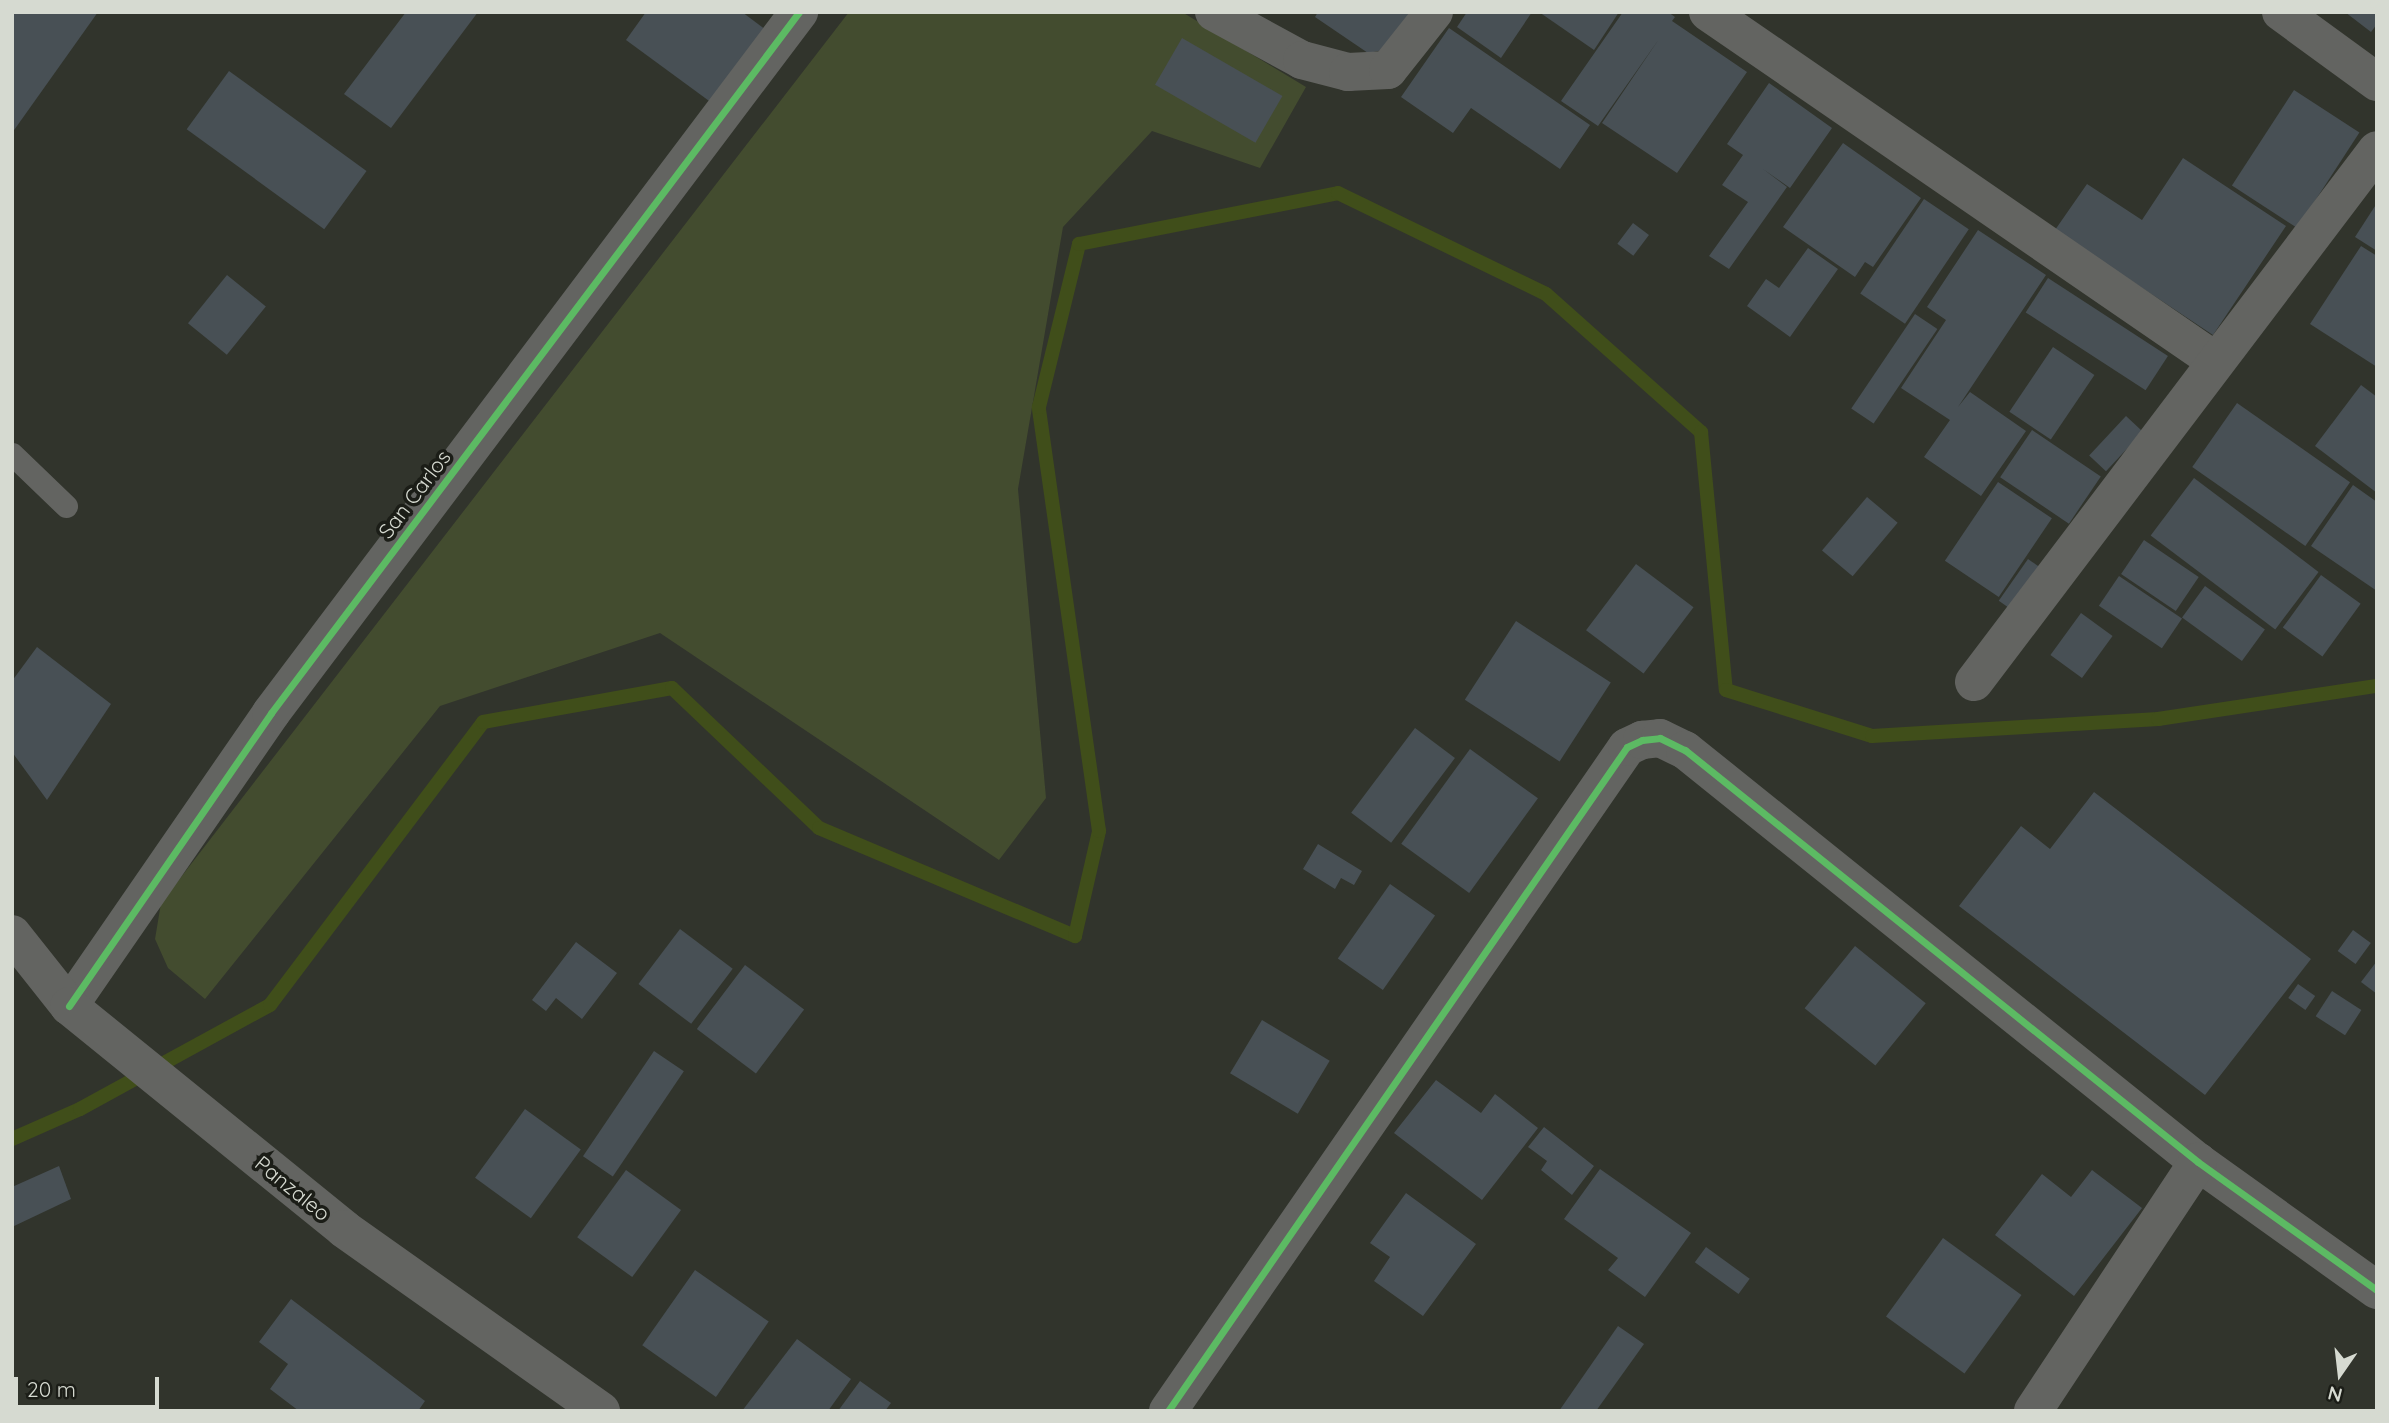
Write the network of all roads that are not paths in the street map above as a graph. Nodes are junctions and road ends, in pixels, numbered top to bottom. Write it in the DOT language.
graph roads {
  1 [pos="799,12"];
  2 [pos="1214,12"];
  3 [pos="1708,12"];
  4 [pos="2281,12"];
  5 [pos="1426,24"];
  6 [pos="2377,82"];
  7 [pos="2377,150"];
  8 [pos="2214,360"];
  9 [pos="12,454"];
  10 [pos="66,506"];
  11 [pos="1974,682"];
  12 [pos="12,934"];
  13 [pos="69,1006"];
  14 [pos="2198,1162"];
  15 [pos="2377,1290"];
  16 [pos="601,1411"];
  17 [pos="1168,1411"];
  18 [pos="2033,1411"];
  1 -- 13 [label="street, San Carlos"];
  2 -- 5 [label="street"];
  3 -- 8 [label="street"];
  4 -- 6 [label="street"];
  7 -- 8 [label="street"];
  8 -- 11 [label="street"];
  9 -- 10 [label="lane"];
  12 -- 13 [label="street, Panzaleo"];
  13 -- 16 [label="street, Panzaleo"];
  14 -- 15 [label="street"];
  14 -- 17 [label="street"];
  14 -- 18 [label="street"];
}
